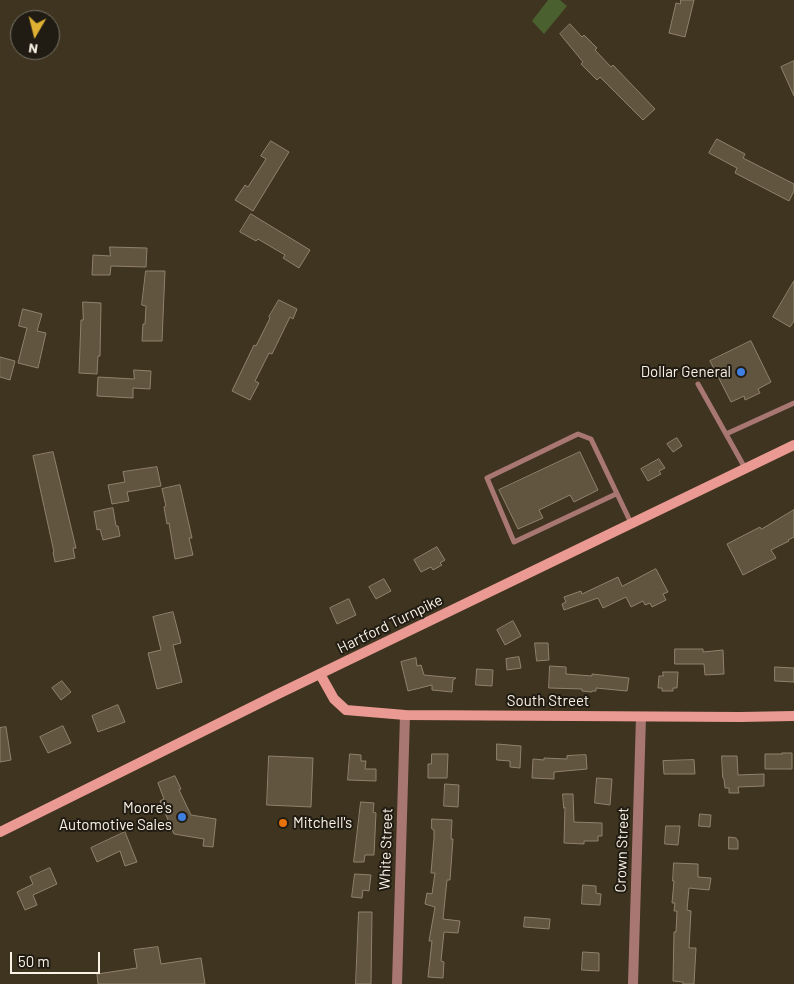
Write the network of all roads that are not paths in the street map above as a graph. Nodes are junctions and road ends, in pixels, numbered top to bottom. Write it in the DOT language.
graph roads {
  1 [pos="698,384"];
  2 [pos="794,403"];
  3 [pos="726,434"];
  4 [pos="794,445"];
  5 [pos="745,469"];
  6 [pos="616,494"];
  7 [pos="632,524"];
  8 [pos="320,674"];
  9 [pos="406,715"];
  10 [pos="794,716"];
  11 [pos="641,717"];
  12 [pos="0,832"];
  13 [pos="397,984"];
  14 [pos="632,984"];
  1 -- 3 [label="lane"];
  2 -- 3 [label="lane"];
  3 -- 5 [label="lane"];
  4 -- 5 [label="main road, Hartford Turnpike"];
  5 -- 7 [label="main road, Hartford Turnpike"];
  6 -- 6 [label="lane"];
  6 -- 7 [label="lane"];
  7 -- 8 [label="main road, Hartford Turnpike"];
  8 -- 9 [label="main road, South Street"];
  8 -- 12 [label="main road, Hartford Turnpike"];
  9 -- 11 [label="main road, South Street"];
  9 -- 13 [label="street, White Street"];
  10 -- 11 [label="main road, South Street"];
  11 -- 14 [label="street, Crown Street"];
}
